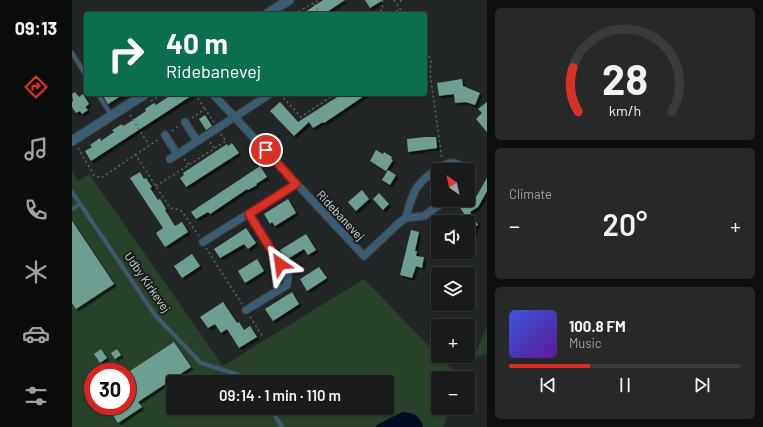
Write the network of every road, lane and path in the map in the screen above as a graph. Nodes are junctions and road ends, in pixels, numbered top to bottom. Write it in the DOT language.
graph roads {
  1 [pos="289,0"];
  2 [pos="319,0"];
  3 [pos="382,0"];
  4 [pos="394,0"];
  5 [pos="314,4"];
  6 [pos="400,9"];
  7 [pos="271,12"];
  8 [pos="297,12"];
  9 [pos="320,12"];
  10 [pos="379,12"];
  11 [pos="395,12"];
  12 [pos="404,12"];
  13 [pos="427,52"];
  14 [pos="72,53"];
  15 [pos="84,72"];
  16 [pos="99,96"];
  17 [pos="196,96"];
  18 [pos="215,96"];
  19 [pos="267,96"];
  20 [pos="282,96"];
  21 [pos="332,96"];
  22 [pos="147,98"];
  23 [pos="205,109"];
  24 [pos="130,115"];
  25 [pos="112,116"];
  26 [pos="235,117"];
  27 [pos="185,122"];
  28 [pos="165,135"];
  29 [pos="72,141"];
  30 [pos="197,141"];
  31 [pos="84,144"];
  32 [pos="149,145"];
  33 [pos="177,154"];
  34 [pos="170,159"];
  35 [pos="443,163"];
  36 [pos="431,174"];
  37 [pos="101,178"];
  38 [pos="296,184"];
  39 [pos="72,192"];
  40 [pos="80,204"];
  41 [pos="436,207"];
  42 [pos="72,209"];
  43 [pos="249,214"];
  44 [pos="406,218"];
  45 [pos="203,242"];
  46 [pos="246,310"];
  47 [pos="239,375"];
  48 [pos="274,415"];
  49 [pos="282,427"];
  1 -- 7 [label="street"];
  2 -- 5 [label="path"];
  3 -- 10 [label="path"];
  4 -- 6 [label="path"];
  5 -- 8 [label="path"];
  5 -- 9 [label="path"];
  6 -- 11 [label="path"];
  6 -- 12 [label="path"];
  13 -- 35 [label="path"];
  14 -- 15 [label="lane"];
  16 -- 25 [label="lane"];
  17 -- 23 [label="path"];
  18 -- 26 [label="street, Ridebanevej"];
  19 -- 26 [label="street"];
  20 -- 21 [label="path"];
  22 -- 25 [label="street"];
  24 -- 32 [label="path"];
  25 -- 29 [label="street"];
  26 -- 30 [label="street"];
  26 -- 38 [label="street, Ridebanevej"];
  27 -- 30 [label="street"];
  28 -- 33 [label="street"];
  30 -- 33 [label="street"];
  31 -- 37 [label="path"];
  33 -- 34 [label="street"];
  36 -- 44 [label="street"];
  38 -- 43 [label="street"];
  38 -- 44 [label="street, Ridebanevej"];
  39 -- 40 [label="lane, Udby Kirkevej"];
  40 -- 42 [label="lane"];
  40 -- 47 [label="lane, Udby Kirkevej"];
  41 -- 44 [label="street"];
  43 -- 45 [label="street"];
  43 -- 46 [label="street"];
  48 -- 49 [label="lane"];
}
